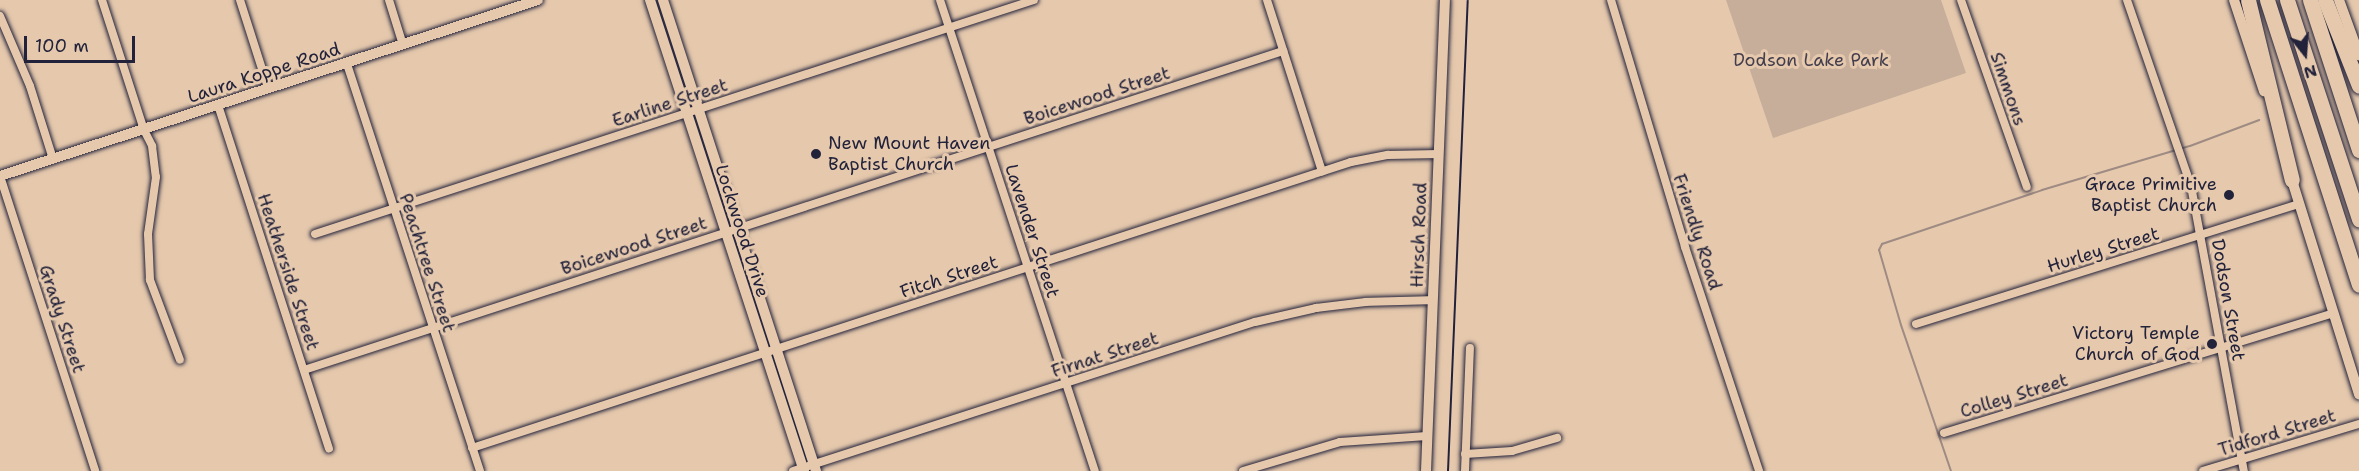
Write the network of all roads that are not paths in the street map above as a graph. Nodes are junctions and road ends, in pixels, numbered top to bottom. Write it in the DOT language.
graph roads {
  1 [pos="102,0"];
  2 [pos="240,0"];
  3 [pos="389,0"];
  4 [pos="538,0"];
  5 [pos="650,0"];
  6 [pos="663,0"];
  7 [pos="940,0"];
  8 [pos="1034,0"];
  9 [pos="1267,0"];
  10 [pos="1445,0"];
  11 [pos="1611,0"];
  12 [pos="1961,0"];
  13 [pos="2127,0"];
  14 [pos="2234,0"];
  15 [pos="2248,0"];
  16 [pos="2267,0"];
  17 [pos="2287,0"];
  18 [pos="2310,0"];
  19 [pos="2325,0"];
  20 [pos="2339,0"];
  21 [pos="0,16"];
  22 [pos="949,27"];
  23 [pos="3,37"];
  24 [pos="403,45"];
  25 [pos="1283,51"];
  26 [pos="2359,55"];
  27 [pos="346,64"];
  28 [pos="2359,86"];
  29 [pos="268,88"];
  30 [pos="218,105"];
  31 [pos="698,109"];
  32 [pos="687,113"];
  33 [pos="144,129"];
  34 [pos="989,147"];
  35 [pos="2359,150"];
  36 [pos="1439,154"];
  37 [pos="53,159"];
  38 [pos="1322,171"];
  39 [pos="0,176"];
  40 [pos="2292,180"];
  41 [pos="2027,187"];
  42 [pos="2300,204"];
  43 [pos="394,208"];
  44 [pos="2359,219"];
  45 [pos="737,228"];
  46 [pos="726,231"];
  47 [pos="315,234"];
  48 [pos="2201,235"];
  49 [pos="1028,267"];
  50 [pos="2359,284"];
  51 [pos="1433,300"];
  52 [pos="2334,314"];
  53 [pos="1916,324"];
  54 [pos="432,328"];
  55 [pos="2220,347"];
  56 [pos="777,348"];
  57 [pos="1470,348"];
  58 [pos="764,352"];
  59 [pos="180,360"];
  60 [pos="304,369"];
  61 [pos="1065,384"];
  62 [pos="2359,394"];
  63 [pos="2359,424"];
  64 [pos="1944,433"];
  65 [pos="1427,436"];
  66 [pos="1557,438"];
  67 [pos="329,447"];
  68 [pos="472,448"];
  69 [pos="1465,453"];
  70 [pos="2242,459"];
  71 [pos="815,468"];
  72 [pos="800,470"];
  73 [pos="95,471"];
  74 [pos="480,471"];
  75 [pos="1095,471"];
  76 [pos="1243,471"];
  77 [pos="1426,471"];
  78 [pos="1465,471"];
  79 [pos="1759,471"];
  80 [pos="2203,471"];
  81 [pos="2244,471"];
  1 -- 33 [label="street"];
  2 -- 29 [label="street"];
  3 -- 24 [label="street"];
  4 -- 24 [label="main road, Laura Koppe Road"];
  5 -- 32 [label="main road, Lockwood Drive"];
  6 -- 31 [label="main road, Lockwood Drive"];
  7 -- 22 [label="street, Lavender Street"];
  8 -- 22 [label="street, Earline Street"];
  9 -- 25 [label="street"];
  10 -- 36 [label="main road, Hirsch Road"];
  11 -- 79 [label="street, Friendly Road"];
  12 -- 41 [label="street, Simmons"];
  13 -- 48 [label="street, Dodson Street"];
  14 -- 40 [label="main road"];
  15 -- 40 [label="highway"];
  16 -- 50 [label="highway"];
  17 -- 44 [label="highway"];
  18 -- 35 [label="highway"];
  19 -- 28 [label="highway"];
  20 -- 26 [label="main road"];
  21 -- 23 [label="street"];
  22 -- 31 [label="street, Earline Street"];
  22 -- 34 [label="street, Lavender Street"];
  23 -- 37 [label="street"];
  24 -- 27 [label="main road, Laura Koppe Road"];
  25 -- 34 [label="street, Boicewood Street"];
  25 -- 38 [label="street"];
  27 -- 29 [label="main road, Laura Koppe Road"];
  27 -- 43 [label="street, Peachtree Street"];
  29 -- 30 [label="main road, Laura Koppe Road"];
  30 -- 33 [label="main road, Laura Koppe Road"];
  30 -- 60 [label="street, Heatherside Street"];
  31 -- 32 [label="street, Earline Street"];
  31 -- 45 [label="main road, Lockwood Drive"];
  32 -- 43 [label="street, Earline Street"];
  32 -- 46 [label="main road, Lockwood Drive"];
  33 -- 37 [label="main road, Laura Koppe Road"];
  33 -- 59 [label="street"];
  34 -- 45 [label="street, Boicewood Street"];
  34 -- 49 [label="street, Lavender Street"];
  36 -- 38 [label="street, Fitch Street"];
  36 -- 51 [label="main road, Hirsch Road"];
  37 -- 39 [label="main road, Laura Koppe Road"];
  38 -- 49 [label="street, Fitch Street"];
  39 -- 73 [label="street, Grady Street"];
  40 -- 42 [label="main road"];
  42 -- 48 [label="street, Hurley Street"];
  42 -- 52 [label="main road"];
  43 -- 47 [label="street, Earline Street"];
  43 -- 54 [label="street, Peachtree Street"];
  45 -- 46 [label="street, Boicewood Street"];
  45 -- 56 [label="main road, Lockwood Drive"];
  46 -- 54 [label="street, Boicewood Street"];
  46 -- 58 [label="main road, Lockwood Drive"];
  48 -- 53 [label="street, Hurley Street"];
  48 -- 55 [label="street, Dodson Street"];
  49 -- 56 [label="street, Fitch Street"];
  49 -- 61 [label="street, Lavender Street"];
  51 -- 61 [label="street, Firnat Street"];
  51 -- 65 [label="main road, Hirsch Road"];
  52 -- 55 [label="street, Colley Street"];
  52 -- 62 [label="main road"];
  54 -- 60 [label="street, Boicewood Street"];
  54 -- 68 [label="street, Peachtree Street"];
  55 -- 64 [label="street, Colley Street"];
  55 -- 70 [label="street, Dodson Street"];
  56 -- 58 [label="street, Fitch Street"];
  56 -- 71 [label="main road, Lockwood Drive"];
  57 -- 69 [label="street"];
  58 -- 68 [label="street, Fitch Street"];
  58 -- 72 [label="main road, Lockwood Drive"];
  60 -- 67 [label="street, Heatherside Street"];
  61 -- 71 [label="street, Firnat Street"];
  61 -- 75 [label="street, Lavender Street"];
  63 -- 70 [label="street, Tidford Street"];
  65 -- 76 [label="street"];
  65 -- 77 [label="main road, Hirsch Road"];
  66 -- 69 [label="street"];
  68 -- 74 [label="street, Peachtree Street"];
  69 -- 78 [label="street"];
  70 -- 80 [label="street, Tidford Street"];
  70 -- 81 [label="street, Dodson Street"];
  71 -- 72 [label="street, Firnat Street"];
}
